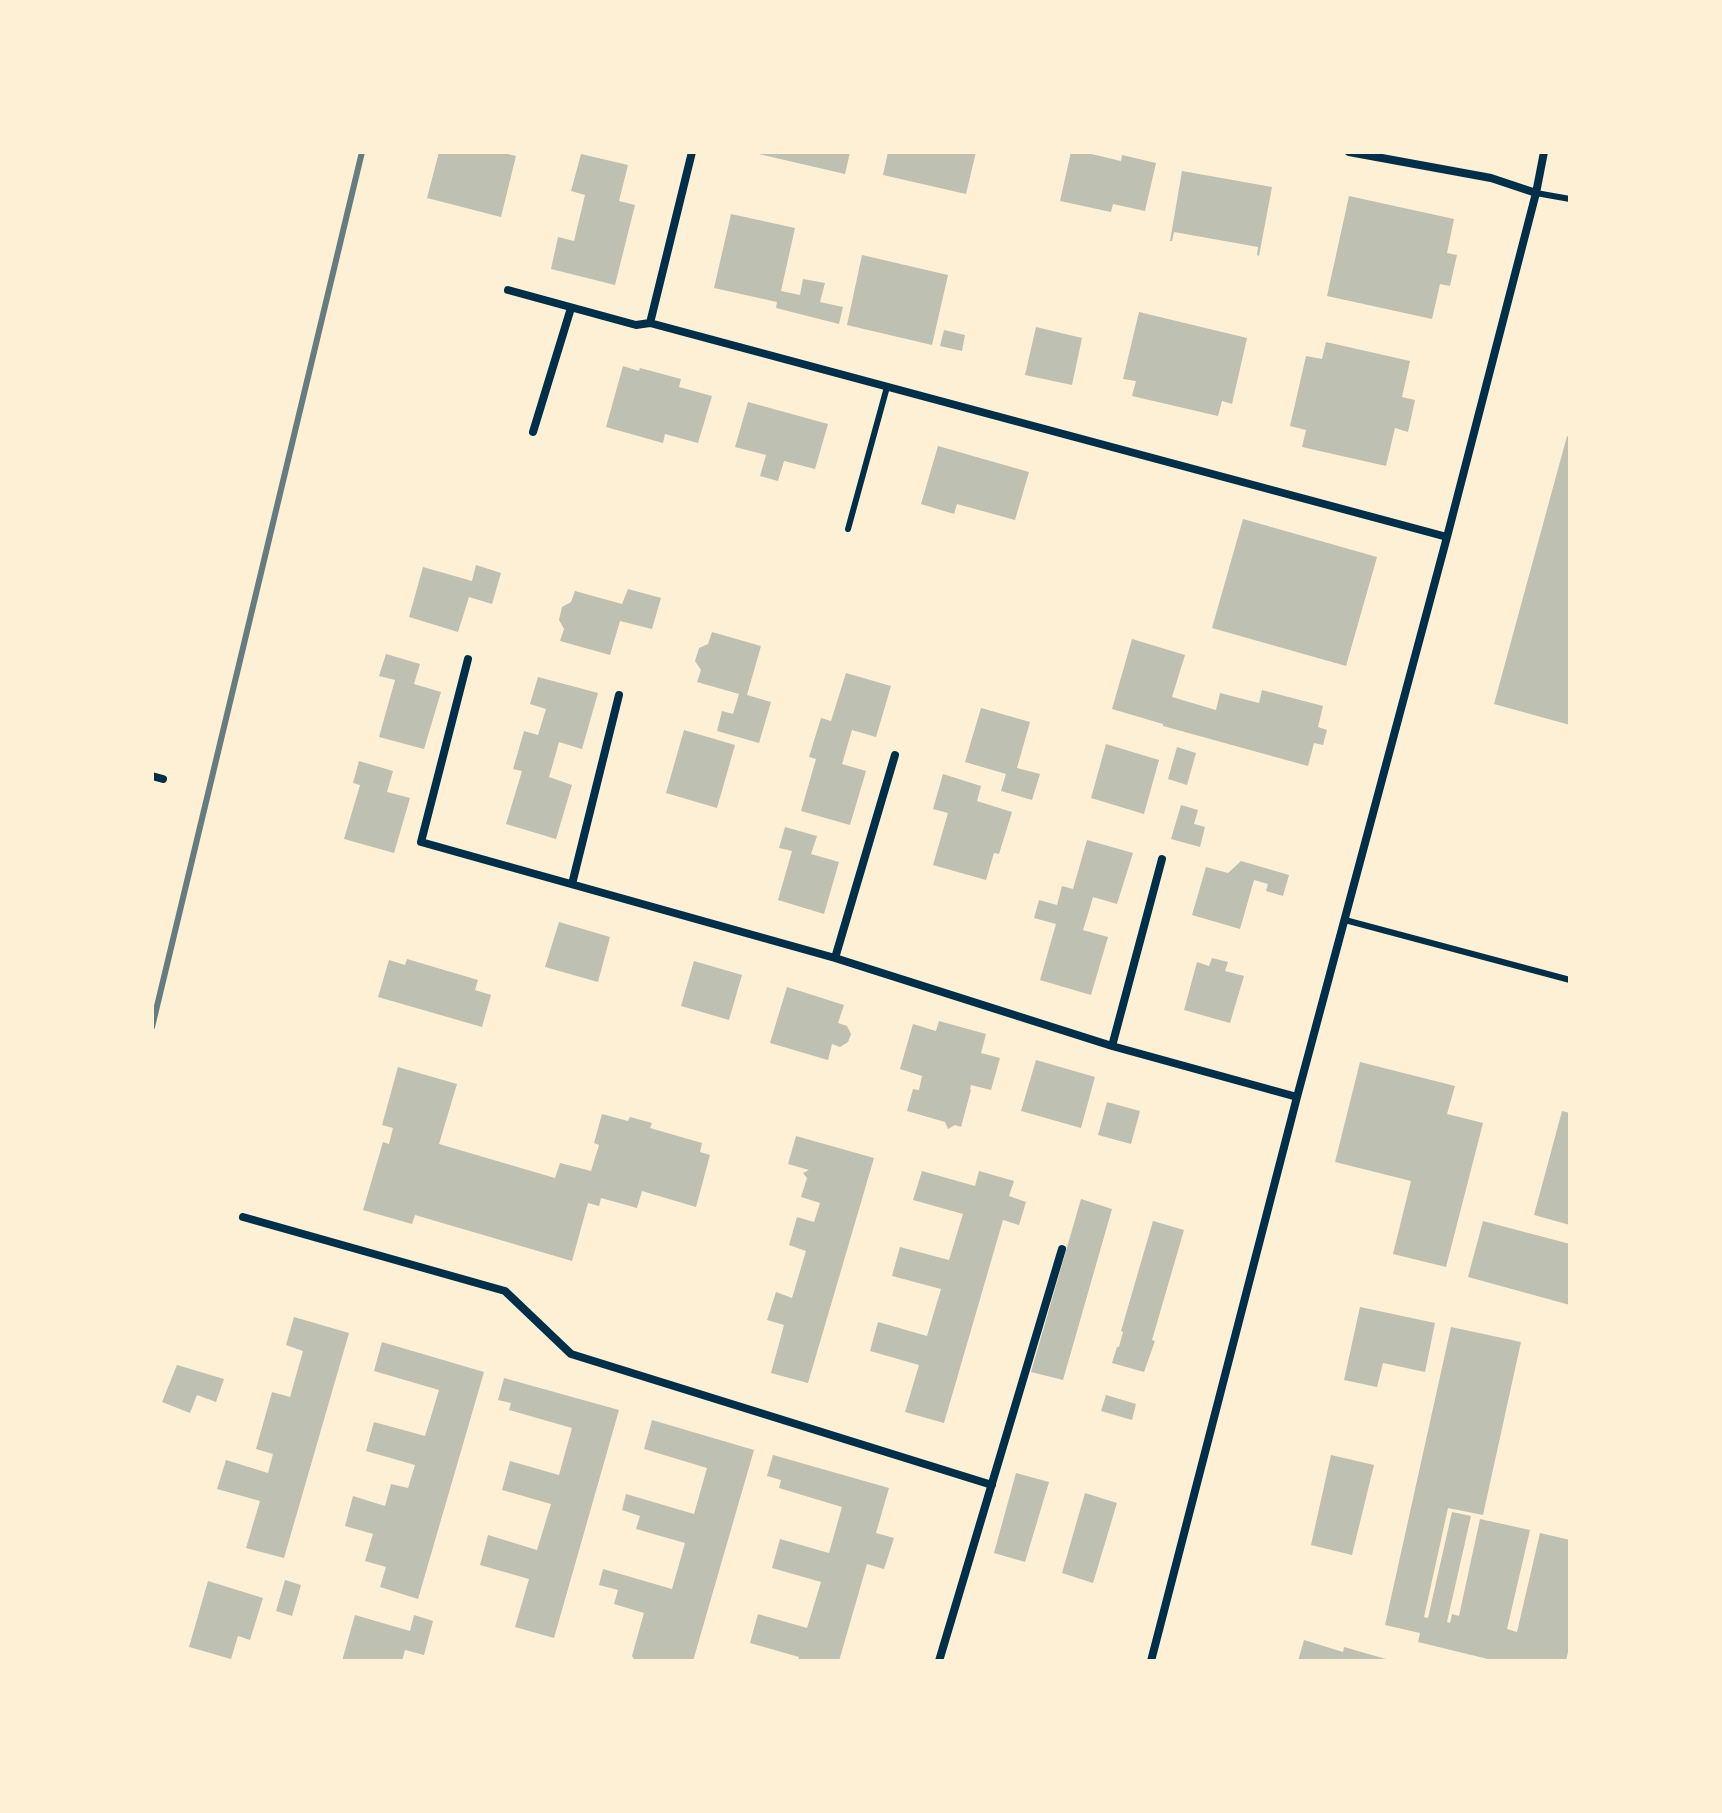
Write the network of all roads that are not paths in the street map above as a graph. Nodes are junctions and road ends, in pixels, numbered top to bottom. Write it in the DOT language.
graph roads {
  1 [pos="692,152"];
  2 [pos="1349,152"];
  3 [pos="1544,152"];
  4 [pos="1536,193"];
  5 [pos="1570,199"];
  6 [pos="508,290"];
  7 [pos="571,308"];
  8 [pos="650,323"];
  9 [pos="887,387"];
  10 [pos="533,432"];
  11 [pos="848,529"];
  12 [pos="1447,537"];
  13 [pos="468,659"];
  14 [pos="619,695"];
  15 [pos="895,755"];
  16 [pos="152,776"];
  17 [pos="163,779"];
  18 [pos="1162,859"];
  19 [pos="572,884"];
  20 [pos="1345,920"];
  21 [pos="835,958"];
  22 [pos="1570,980"];
  23 [pos="1112,1046"];
  24 [pos="1297,1097"];
  25 [pos="243,1217"];
  26 [pos="1062,1249"];
  27 [pos="992,1485"];
  28 [pos="939,1661"];
  29 [pos="1151,1661"];
  1 -- 8 [label="street"];
  2 -- 4 [label="street"];
  3 -- 4 [label="street"];
  4 -- 5 [label="lane"];
  4 -- 12 [label="street"];
  6 -- 7 [label="street"];
  7 -- 8 [label="street"];
  7 -- 10 [label="street"];
  8 -- 9 [label="street"];
  9 -- 11 [label="lane"];
  9 -- 12 [label="street"];
  12 -- 20 [label="street"];
  13 -- 19 [label="street"];
  14 -- 19 [label="street"];
  15 -- 21 [label="street"];
  16 -- 17 [label="street"];
  18 -- 23 [label="street"];
  19 -- 21 [label="street"];
  20 -- 22 [label="lane"];
  20 -- 24 [label="street"];
  21 -- 23 [label="street"];
  23 -- 24 [label="street"];
  24 -- 29 [label="street"];
  25 -- 27 [label="street"];
  26 -- 27 [label="street"];
  27 -- 28 [label="street"];
}
